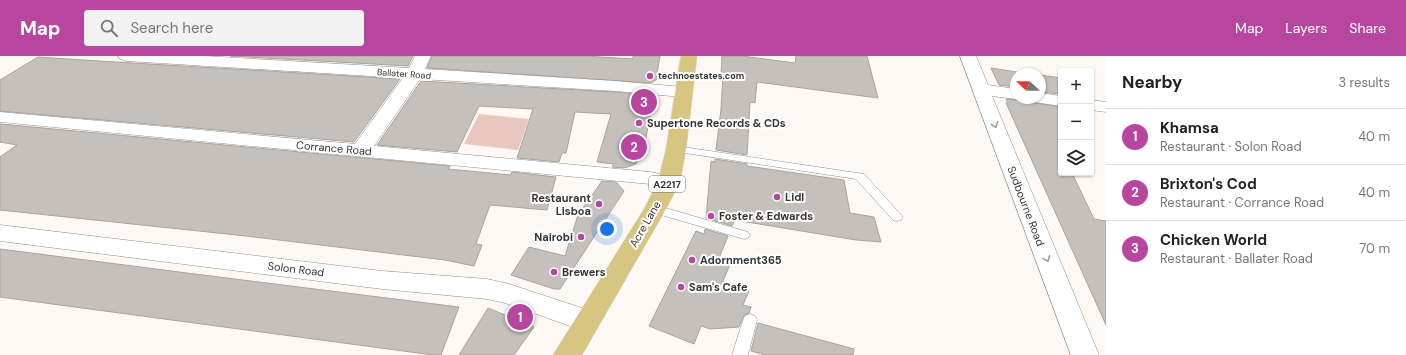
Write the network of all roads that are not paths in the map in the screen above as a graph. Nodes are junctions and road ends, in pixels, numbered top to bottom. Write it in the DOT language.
graph roads {
  1 [pos="126,56"];
  2 [pos="423,56"];
  3 [pos="689,56"];
  4 [pos="968,56"];
  5 [pos="414,75"];
  6 [pos="980,89"];
  7 [pos="683,92"];
  8 [pos="1010,93"];
  9 [pos="1046,99"];
  10 [pos="1058,101"];
  11 [pos="1094,105"];
  12 [pos="1106,107"];
  13 [pos="0,117"];
  14 [pos="676,149"];
  15 [pos="361,150"];
  16 [pos="669,182"];
  17 [pos="655,209"];
  18 [pos="897,218"];
  19 [pos="0,233"];
  20 [pos="744,235"];
  21 [pos="750,320"];
  22 [pos="587,321"];
  23 [pos="567,355"];
  24 [pos="740,355"];
  25 [pos="1085,355"];
  1 -- 5 [label="street, Ballater Road"];
  2 -- 5 [label="street"];
  3 -- 7 [label="main road, Acre Lane / A2217"];
  4 -- 6 [label="street, Sudbourne Road"];
  5 -- 7 [label="street, Ballater Road"];
  5 -- 15 [label="street"];
  6 -- 8 [label="street"];
  6 -- 25 [label="street, Sudbourne Road, one-way"];
  7 -- 14 [label="main road, Acre Lane / A2217"];
  9 -- 10 [label="street"];
  11 -- 12 [label="street"];
  13 -- 15 [label="street, Corrance Road"];
  14 -- 16 [label="main road, Acre Lane / A2217"];
  14 -- 18 [label="lane"];
  15 -- 16 [label="street, Corrance Road"];
  16 -- 17 [label="main road, Acre Lane / A2217"];
  17 -- 20 [label="lane"];
  17 -- 22 [label="main road, Acre Lane / A2217"];
  19 -- 22 [label="street, Solon Road"];
  21 -- 24 [label="lane"];
  22 -- 23 [label="main road, Acre Lane / A2217"];
}
